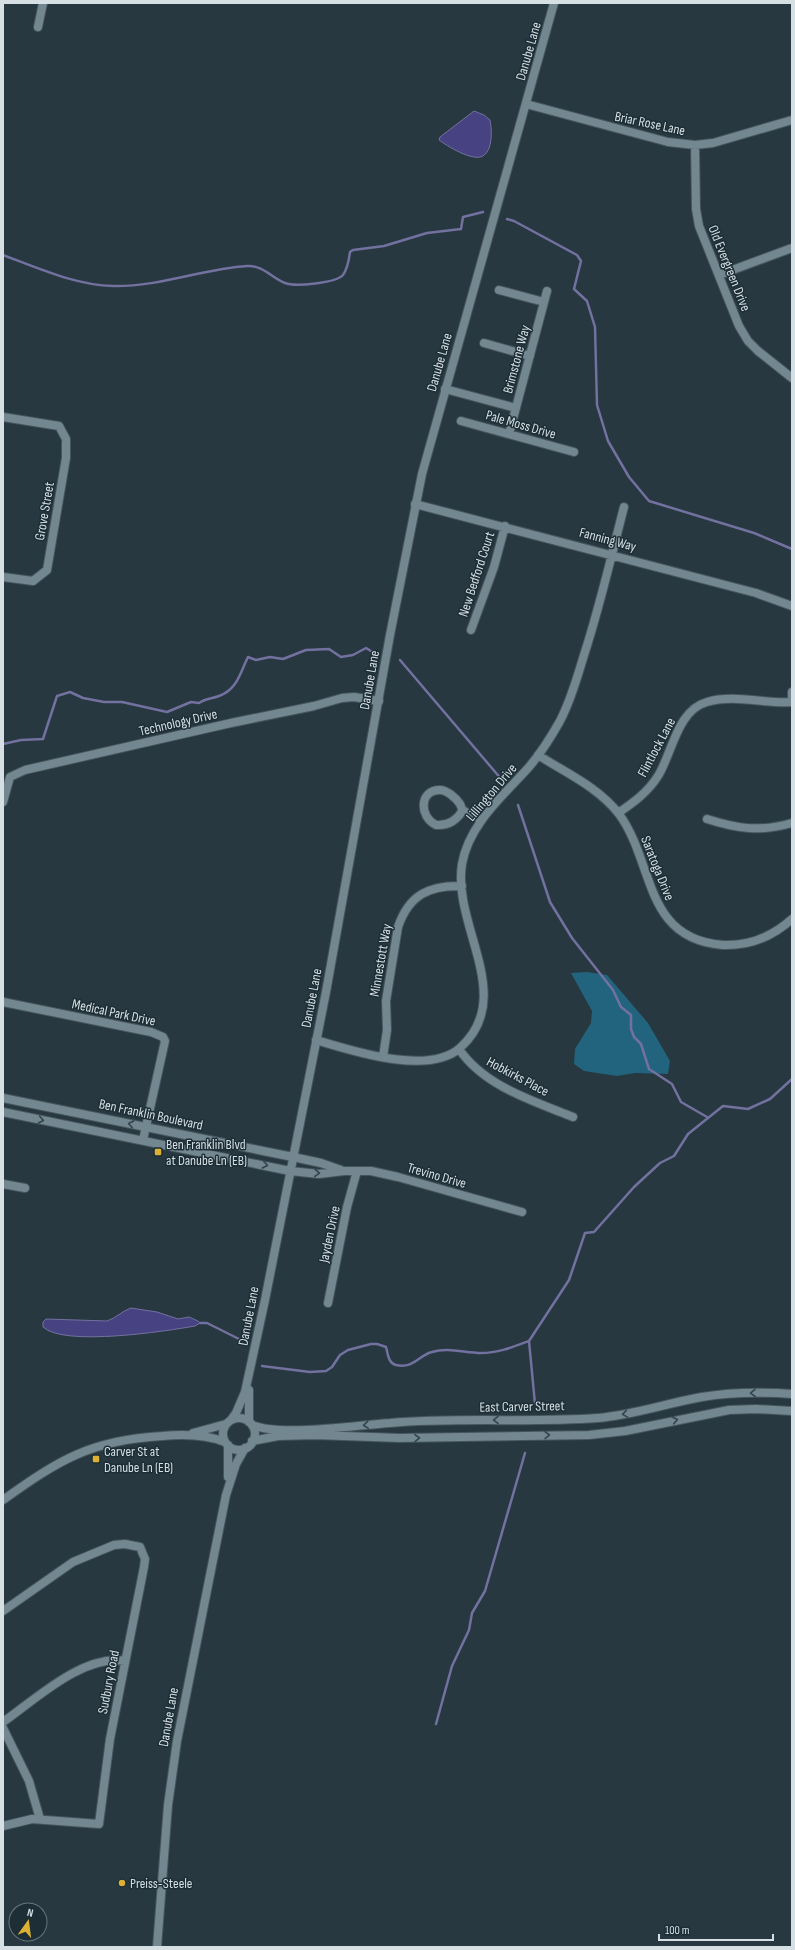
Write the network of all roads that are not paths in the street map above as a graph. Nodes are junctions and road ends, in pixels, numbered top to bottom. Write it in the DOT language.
graph roads {
  1 [pos="43,3"];
  2 [pos="554,3"];
  3 [pos="38,28"];
  4 [pos="526,104"];
  5 [pos="792,120"];
  6 [pos="695,145"];
  7 [pos="792,248"];
  8 [pos="719,275"];
  9 [pos="499,290"];
  10 [pos="547,291"];
  11 [pos="544,302"];
  12 [pos="484,343"];
  13 [pos="530,356"];
  14 [pos="792,378"];
  15 [pos="445,389"];
  16 [pos="516,408"];
  17 [pos="3,417"];
  18 [pos="461,420"];
  19 [pos="509,434"];
  20 [pos="574,452"];
  21 [pos="415,504"];
  22 [pos="624,507"];
  23 [pos="505,526"];
  24 [pos="612,554"];
  25 [pos="3,577"];
  26 [pos="792,606"];
  27 [pos="471,630"];
  28 [pos="792,692"];
  29 [pos="792,697"];
  30 [pos="379,701"];
  31 [pos="792,702"];
  32 [pos="538,756"];
  33 [pos="3,802"];
  34 [pos="463,810"];
  35 [pos="618,813"];
  36 [pos="707,819"];
  37 [pos="482,820"];
  38 [pos="792,823"];
  39 [pos="462,886"];
  40 [pos="792,919"];
  41 [pos="3,1002"];
  42 [pos="316,1040"];
  43 [pos="459,1049"];
  44 [pos="383,1057"];
  45 [pos="3,1098"];
  46 [pos="3,1112"];
  47 [pos="573,1116"];
  48 [pos="146,1127"];
  49 [pos="144,1140"];
  50 [pos="293,1157"];
  51 [pos="290,1170"];
  52 [pos="344,1171"];
  53 [pos="357,1171"];
  54 [pos="3,1184"];
  55 [pos="24,1188"];
  56 [pos="522,1212"];
  57 [pos="328,1303"];
  58 [pos="251,1371"];
  59 [pos="792,1394"];
  60 [pos="792,1411"];
  61 [pos="229,1422"];
  62 [pos="250,1423"];
  63 [pos="187,1435"];
  64 [pos="252,1441"];
  65 [pos="226,1444"];
  66 [pos="245,1448"];
  67 [pos="226,1495"];
  68 [pos="3,1500"];
  69 [pos="3,1612"];
  70 [pos="125,1660"];
  71 [pos="3,1722"];
  72 [pos="3,1728"];
  73 [pos="40,1819"];
  74 [pos="3,1826"];
  75 [pos="157,1947"];
  1 -- 3 [label="street"];
  2 -- 4 [label="street, Danube Lane"];
  4 -- 6 [label="street, Briar Rose Lane"];
  4 -- 15 [label="street, Danube Lane"];
  5 -- 6 [label="street, Briar Rose Lane"];
  6 -- 8 [label="street, Old Evergreen Drive"];
  7 -- 8 [label="street"];
  8 -- 14 [label="street, Old Evergreen Drive"];
  9 -- 11 [label="street"];
  10 -- 11 [label="street, Brimstone Way"];
  11 -- 13 [label="street, Brimstone Way"];
  12 -- 13 [label="street"];
  13 -- 16 [label="street, Brimstone Way"];
  15 -- 16 [label="street"];
  15 -- 21 [label="street, Danube Lane"];
  16 -- 19 [label="street, Brimstone Way"];
  17 -- 25 [label="street, Grove Street"];
  18 -- 19 [label="street, Pale Moss Drive"];
  19 -- 20 [label="street, Pale Moss Drive"];
  21 -- 23 [label="street, Fanning Way"];
  21 -- 30 [label="street, Danube Lane"];
  22 -- 24 [label="street, Lillington Drive"];
  23 -- 24 [label="street, Fanning Way"];
  23 -- 27 [label="street, New Bedford Court"];
  24 -- 26 [label="street, Fanning Way"];
  24 -- 32 [label="street, Lillington Drive"];
  28 -- 29 [label="street"];
  30 -- 33 [label="street, Technology Drive"];
  30 -- 42 [label="street, Danube Lane"];
  31 -- 35 [label="street, Flintlock Lane"];
  32 -- 35 [label="street, Saratoga Drive"];
  32 -- 37 [label="street, Lillington Drive"];
  34 -- 34 [label="street"];
  34 -- 37 [label="street"];
  35 -- 40 [label="street, Saratoga Drive"];
  36 -- 38 [label="street"];
  37 -- 39 [label="street, Lillington Drive"];
  39 -- 43 [label="street, Lillington Drive"];
  39 -- 44 [label="street, Minnestott Way"];
  41 -- 48 [label="street, Medical Park Drive"];
  42 -- 44 [label="street, Lillington Drive"];
  42 -- 50 [label="street, Danube Lane"];
  43 -- 44 [label="street, Lillington Drive"];
  43 -- 47 [label="street, Hobkirks Place"];
  48 -- 45 [label="street, Ben Franklin Boulevard, one-way"];
  46 -- 49 [label="street, Ben Franklin Boulevard, one-way"];
  48 -- 49 [label="street, Medical Park Drive"];
  48 -- 50 [label="street, Ben Franklin Boulevard"];
  49 -- 51 [label="street, Ben Franklin Boulevard, one-way"];
  50 -- 51 [label="street, Danube Lane"];
  50 -- 52 [label="street, Trevino Drive"];
  51 -- 52 [label="street, Trevino Drive, one-way"];
  51 -- 58 [label="street, Danube Lane"];
  52 -- 53 [label="street, Trevino Drive"];
  53 -- 56 [label="street, Trevino Drive"];
  53 -- 57 [label="street, Jayden Drive"];
  54 -- 55 [label="street"];
  58 -- 61 [label="street, Danube Lane"];
  58 -- 62 [label="street, Danube Lane"];
  59 -- 62 [label="street, East Carver Street, one-way"];
  64 -- 60 [label="street, one-way"];
  61 -- 62 [label="street"];
  61 -- 63 [label="street"];
  61 -- 65 [label="street"];
  62 -- 64 [label="street"];
  63 -- 65 [label="street"];
  63 -- 68 [label="street"];
  64 -- 66 [label="street"];
  65 -- 66 [label="street"];
  65 -- 67 [label="street, Danube Lane"];
  66 -- 67 [label="street, Danube Lane"];
  67 -- 75 [label="street, Danube Lane"];
  69 -- 70 [label="street, Sudbury Road"];
  70 -- 71 [label="street"];
  70 -- 73 [label="street, Sudbury Road"];
  72 -- 73 [label="street"];
  73 -- 74 [label="street"];
}
